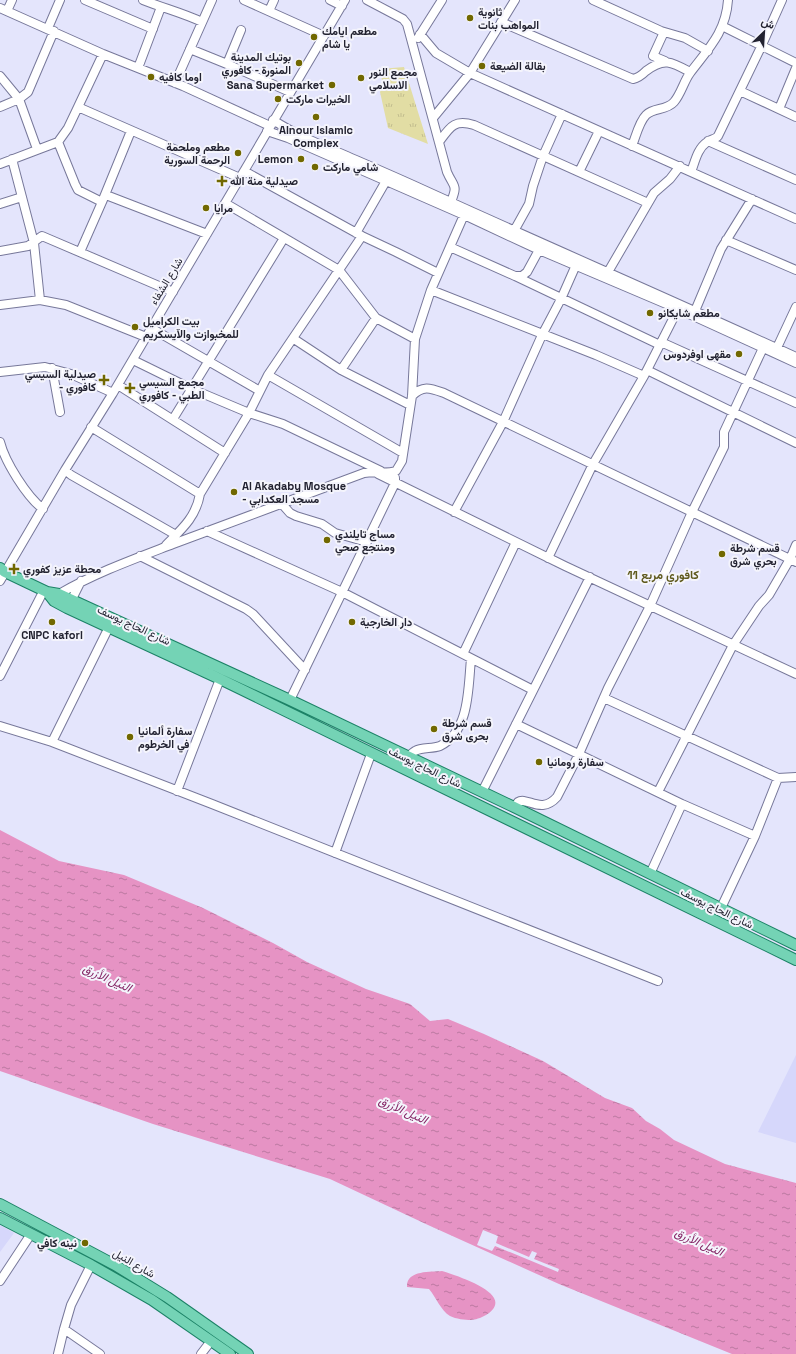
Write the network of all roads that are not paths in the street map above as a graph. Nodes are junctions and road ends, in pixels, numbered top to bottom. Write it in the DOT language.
graph roads {
  1 [pos="12,0"];
  2 [pos="60,0"];
  3 [pos="85,0"];
  4 [pos="106,0"];
  5 [pos="143,0"];
  6 [pos="212,0"];
  7 [pos="244,0"];
  8 [pos="274,0"];
  9 [pos="330,0"];
  10 [pos="367,0"];
  11 [pos="442,0"];
  12 [pos="515,0"];
  13 [pos="593,0"];
  14 [pos="728,0"];
  15 [pos="782,0"];
  16 [pos="344,3"];
  17 [pos="161,7"];
  18 [pos="102,8"];
  19 [pos="4,9"];
  20 [pos="269,11"];
  21 [pos="202,22"];
  22 [pos="501,22"];
  23 [pos="722,26"];
  24 [pos="153,29"];
  25 [pos="51,30"];
  26 [pos="241,30"];
  27 [pos="664,32"];
  28 [pos="420,34"];
  29 [pos="324,36"];
  30 [pos="414,44"];
  31 [pos="761,47"];
  32 [pos="190,49"];
  33 [pos="708,51"];
  34 [pos="103,54"];
  35 [pos="668,62"];
  36 [pos="796,63"];
  37 [pos="227,64"];
  38 [pos="138,68"];
  39 [pos="796,68"];
  40 [pos="690,72"];
  41 [pos="470,73"];
  42 [pos="1,79"];
  43 [pos="175,83"];
  44 [pos="290,92"];
  45 [pos="740,92"];
  46 [pos="19,99"];
  47 [pos="0,107"];
  48 [pos="78,107"];
  49 [pos="779,109"];
  50 [pos="562,114"];
  51 [pos="796,117"];
  52 [pos="433,118"];
  53 [pos="270,126"];
  54 [pos="131,131"];
  55 [pos="598,131"];
  56 [pos="708,141"];
  57 [pos="58,142"];
  58 [pos="439,142"];
  59 [pos="632,146"];
  60 [pos="38,149"];
  61 [pos="543,156"];
  62 [pos="12,159"];
  63 [pos="0,164"];
  64 [pos="680,166"];
  65 [pos="385,172"];
  66 [pos="579,172"];
  67 [pos="691,172"];
  68 [pos="242,174"];
  69 [pos="796,180"];
  70 [pos="386,181"];
  71 [pos="22,197"];
  72 [pos="104,198"];
  73 [pos="752,199"];
  74 [pos="451,202"];
  75 [pos="225,203"];
  76 [pos="648,203"];
  77 [pos="0,204"];
  78 [pos="464,215"];
  79 [pos="796,218"];
  80 [pos="514,231"];
  81 [pos="207,234"];
  82 [pos="359,235"];
  83 [pos="284,238"];
  84 [pos="726,240"];
  85 [pos="34,243"];
  86 [pos="450,247"];
  87 [pos="539,250"];
  88 [pos="0,251"];
  89 [pos="80,252"];
  90 [pos="576,265"];
  91 [pos="339,270"];
  92 [pos="796,270"];
  93 [pos="608,272"];
  94 [pos="438,273"];
  95 [pos="514,276"];
  96 [pos="431,290"];
  97 [pos="173,292"];
  98 [pos="561,299"];
  99 [pos="40,300"];
  100 [pos="0,305"];
  101 [pos="796,307"];
  102 [pos="678,309"];
  103 [pos="695,311"];
  104 [pos="376,318"];
  105 [pos="151,328"];
  106 [pos="542,335"];
  107 [pos="146,337"];
  108 [pos="294,339"];
  109 [pos="415,339"];
  110 [pos="660,343"];
  111 [pos="763,348"];
  112 [pos="776,350"];
  113 [pos="796,357"];
  114 [pos="133,360"];
  115 [pos="208,362"];
  116 [pos="796,363"];
  117 [pos="52,368"];
  118 [pos="341,370"];
  119 [pos="0,372"];
  120 [pos="645,373"];
  121 [pos="268,375"];
  122 [pos="748,381"];
  123 [pos="118,385"];
  124 [pos="192,389"];
  125 [pos="260,392"];
  126 [pos="113,393"];
  127 [pos="412,396"];
  128 [pos="796,403"];
  129 [pos="410,405"];
  130 [pos="60,412"];
  131 [pos="733,412"];
  132 [pos="249,413"];
  133 [pos="174,419"];
  134 [pos="502,422"];
  135 [pos="91,428"];
  136 [pos="0,442"];
  137 [pos="796,443"];
  138 [pos="225,453"];
  139 [pos="403,453"];
  140 [pos="593,464"];
  141 [pos="65,470"];
  142 [pos="396,471"];
  143 [pos="374,472"];
  144 [pos="386,473"];
  145 [pos="395,483"];
  146 [pos="200,494"];
  147 [pos="282,504"];
  148 [pos="43,509"];
  149 [pos="454,512"];
  150 [pos="692,512"];
  151 [pos="207,531"];
  152 [pos="176,535"];
  153 [pos="366,542"];
  154 [pos="516,542"];
  155 [pos="796,545"];
  156 [pos="164,548"];
  157 [pos="140,556"];
  158 [pos="548,558"];
  159 [pos="793,560"];
  160 [pos="2,574"];
  161 [pos="590,577"];
  162 [pos="82,581"];
  163 [pos="46,591"];
  164 [pos="342,592"];
  165 [pos="56,598"];
  166 [pos="69,604"];
  167 [pos="650,606"];
  168 [pos="109,627"];
  169 [pos="733,645"];
  170 [pos="463,654"];
  171 [pos="471,659"];
  172 [pos="305,670"];
  173 [pos="796,674"];
  174 [pos="0,676"];
  175 [pos="220,679"];
  176 [pos="533,690"];
  177 [pos="604,698"];
  178 [pos="290,700"];
  179 [pos="516,724"];
  180 [pos="0,726"];
  181 [pos="686,737"];
  182 [pos="52,742"];
  183 [pos="371,754"];
  184 [pos="579,754"];
  185 [pos="408,756"];
  186 [pos="403,769"];
  187 [pos="796,776"];
  188 [pos="778,778"];
  189 [pos="177,791"];
  190 [pos="482,792"];
  191 [pos="658,792"];
  192 [pos="682,804"];
  193 [pos="514,807"];
  194 [pos="755,836"];
  195 [pos="335,853"];
  196 [pos="650,874"];
  197 [pos="721,908"];
  198 [pos="796,945"];
  199 [pos="796,960"];
  200 [pos="658,981"];
  201 [pos="0,1204"];
  202 [pos="0,1218"];
  203 [pos="31,1234"];
  204 [pos="91,1265"];
  205 [pos="0,1281"];
  206 [pos="64,1329"];
  207 [pos="212,1341"];
  208 [pos="58,1354"];
  209 [pos="100,1354"];
  210 [pos="202,1354"];
  211 [pos="230,1354"];
  212 [pos="248,1354"];
  1 -- 19 [label="street"];
  2 -- 25 [label="street"];
  3 -- 18 [label="street"];
  4 -- 18 [label="street"];
  5 -- 17 [label="street"];
  6 -- 21 [label="street"];
  7 -- 20 [label="street"];
  8 -- 20 [label="street"];
  9 -- 16 [label="street"];
  10 -- 30 [label="street"];
  11 -- 28 [label="street"];
  12 -- 22 [label="street"];
  13 -- 27 [label="street"];
  14 -- 23 [label="street"];
  15 -- 31 [label="street"];
  16 -- 29 [label="street, شارع الشفاء"];
  17 -- 21 [label="street"];
  17 -- 24 [label="street"];
  18 -- 24 [label="street"];
  19 -- 25 [label="street"];
  20 -- 29 [label="street"];
  21 -- 32 [label="street"];
  22 -- 35 [label="street"];
  22 -- 41 [label="street"];
  23 -- 31 [label="street"];
  23 -- 33 [label="street"];
  24 -- 38 [label="street"];
  25 -- 34 [label="street"];
  25 -- 46 [label="street"];
  26 -- 37 [label="street"];
  27 -- 33 [label="street"];
  27 -- 35 [label="street"];
  28 -- 30 [label="street"];
  28 -- 41 [label="street"];
  29 -- 44 [label="street, شارع الشفاء"];
  30 -- 52 [label="street"];
  31 -- 36 [label="street"];
  31 -- 45 [label="street"];
  32 -- 37 [label="street"];
  32 -- 43 [label="street"];
  33 -- 40 [label="street"];
  34 -- 38 [label="street"];
  34 -- 48 [label="street"];
  35 -- 40 [label="street"];
  37 -- 44 [label="street"];
  38 -- 43 [label="street"];
  39 -- 49 [label="street"];
  40 -- 59 [label="street"];
  41 -- 50 [label="street"];
  41 -- 52 [label="street"];
  42 -- 46 [label="street"];
  43 -- 53 [label="street"];
  44 -- 53 [label="street, شارع الشفاء"];
  45 -- 49 [label="street"];
  45 -- 56 [label="street"];
  46 -- 47 [label="street"];
  46 -- 60 [label="street"];
  48 -- 54 [label="street"];
  48 -- 57 [label="street"];
  49 -- 51 [label="street"];
  50 -- 55 [label="street"];
  50 -- 61 [label="street"];
  52 -- 58 [label="street"];
  53 -- 65 [label="street"];
  53 -- 68 [label="street, شارع الشفاء"];
  53 -- 70 [label="street"];
  54 -- 68 [label="street"];
  54 -- 72 [label="street"];
  55 -- 59 [label="street"];
  55 -- 66 [label="street"];
  56 -- 67 [label="street"];
  56 -- 69 [label="street"];
  57 -- 60 [label="street"];
  57 -- 72 [label="street"];
  58 -- 61 [label="street"];
  58 -- 74 [label="street"];
  59 -- 64 [label="street"];
  60 -- 62 [label="street"];
  61 -- 66 [label="street"];
  61 -- 80 [label="street"];
  62 -- 63 [label="street"];
  62 -- 71 [label="street"];
  64 -- 67 [label="street"];
  64 -- 76 [label="street"];
  65 -- 70 [label="street"];
  65 -- 74 [label="street"];
  66 -- 76 [label="street"];
  67 -- 73 [label="street"];
  68 -- 75 [label="street, شارع الشفاء"];
  68 -- 82 [label="street"];
  70 -- 78 [label="street"];
  70 -- 82 [label="street"];
  71 -- 77 [label="street"];
  71 -- 85 [label="street"];
  72 -- 81 [label="street"];
  72 -- 89 [label="street"];
  73 -- 79 [label="street"];
  73 -- 84 [label="street"];
  74 -- 80 [label="street"];
  75 -- 81 [label="street, شارع الشفاء"];
  75 -- 83 [label="street"];
  76 -- 93 [label="street"];
  78 -- 86 [label="street"];
  78 -- 87 [label="street"];
  80 -- 93 [label="street"];
  81 -- 97 [label="street, شارع الشفاء"];
  82 -- 91 [label="street"];
  82 -- 94 [label="street"];
  83 -- 91 [label="street"];
  83 -- 115 [label="street"];
  84 -- 92 [label="street"];
  84 -- 103 [label="street"];
  85 -- 88 [label="street"];
  85 -- 89 [label="street"];
  85 -- 99 [label="street"];
  86 -- 94 [label="street"];
  86 -- 95 [label="street"];
  87 -- 90 [label="street"];
  87 -- 95 [label="street"];
  89 -- 97 [label="street"];
  90 -- 98 [label="street"];
  90 -- 102 [label="street"];
  91 -- 104 [label="street"];
  91 -- 108 [label="street"];
  93 -- 103 [label="street"];
  94 -- 96 [label="street"];
  95 -- 98 [label="street"];
  96 -- 106 [label="street"];
  96 -- 109 [label="street"];
  97 -- 105 [label="street, شارع الشفاء"];
  98 -- 106 [label="street"];
  98 -- 110 [label="street"];
  99 -- 100 [label="street"];
  99 -- 107 [label="street"];
  101 -- 112 [label="street"];
  102 -- 110 [label="street"];
  102 -- 111 [label="street"];
  103 -- 112 [label="street"];
  104 -- 109 [label="street"];
  104 -- 118 [label="street"];
  105 -- 107 [label="street, شارع الشفاء"];
  105 -- 115 [label="street"];
  106 -- 120 [label="street"];
  106 -- 134 [label="street"];
  107 -- 114 [label="street, شارع الشفاء"];
  108 -- 118 [label="street"];
  108 -- 121 [label="street"];
  109 -- 127 [label="street"];
  110 -- 120 [label="street"];
  110 -- 122 [label="street"];
  111 -- 112 [label="street"];
  111 -- 122 [label="street"];
  112 -- 113 [label="street"];
  112 -- 116 [label="street"];
  114 -- 123 [label="street, شارع الشفاء"];
  114 -- 124 [label="street"];
  115 -- 124 [label="street"];
  115 -- 125 [label="street"];
  117 -- 119 [label="street"];
  117 -- 126 [label="street"];
  117 -- 130 [label="street"];
  118 -- 129 [label="street"];
  120 -- 131 [label="street"];
  120 -- 140 [label="street"];
  121 -- 125 [label="street"];
  121 -- 139 [label="street"];
  122 -- 128 [label="street"];
  122 -- 131 [label="street"];
  123 -- 126 [label="street, شارع الشفاء"];
  123 -- 133 [label="street"];
  124 -- 132 [label="street"];
  124 -- 133 [label="street"];
  125 -- 132 [label="street"];
  126 -- 135 [label="street, شارع الشفاء"];
  127 -- 129 [label="street"];
  127 -- 134 [label="street"];
  129 -- 139 [label="street"];
  131 -- 137 [label="street"];
  131 -- 150 [label="street"];
  132 -- 138 [label="street"];
  132 -- 144 [label="street"];
  133 -- 138 [label="street"];
  134 -- 140 [label="street"];
  134 -- 149 [label="street"];
  135 -- 141 [label="street, شارع الشفاء"];
  135 -- 146 [label="street"];
  136 -- 148 [label="street"];
  138 -- 146 [label="street"];
  139 -- 142 [label="street"];
  140 -- 150 [label="street"];
  140 -- 158 [label="street"];
  141 -- 148 [label="street, شارع الشفاء"];
  141 -- 152 [label="street"];
  142 -- 144 [label="street"];
  142 -- 145 [label="street"];
  143 -- 144 [label="street"];
  143 -- 145 [label="street"];
  143 -- 147 [label="street"];
  145 -- 149 [label="street"];
  145 -- 153 [label="street"];
  146 -- 152 [label="street"];
  147 -- 151 [label="street"];
  147 -- 153 [label="street"];
  148 -- 160 [label="street, شارع الشفاء"];
  149 -- 154 [label="street"];
  150 -- 159 [label="street"];
  150 -- 167 [label="street"];
  151 -- 156 [label="street"];
  151 -- 164 [label="street"];
  152 -- 156 [label="street"];
  153 -- 164 [label="street"];
  154 -- 158 [label="street"];
  154 -- 170 [label="street"];
  155 -- 159 [label="street"];
  156 -- 157 [label="street"];
  157 -- 162 [label="street"];
  157 -- 172 [label="street"];
  158 -- 161 [label="street"];
  159 -- 169 [label="street"];
  160 -- 163 [label="main road, شارع الحاج يوسف"];
  161 -- 167 [label="street"];
  161 -- 176 [label="street"];
  162 -- 165 [label="street"];
  162 -- 166 [label="street"];
  163 -- 165 [label="main road, شارع الحاج يوسف"];
  163 -- 174 [label="street"];
  164 -- 170 [label="street"];
  164 -- 172 [label="street"];
  165 -- 166 [label="main road, شارع الحاج يوسف"];
  166 -- 168 [label="main road, شارع الحاج يوسف"];
  166 -- 178 [label="main road, شارع الحاج يوسف"];
  167 -- 169 [label="street"];
  167 -- 177 [label="street"];
  168 -- 175 [label="main road, شارع الحاج يوسف"];
  168 -- 182 [label="street"];
  169 -- 173 [label="street"];
  169 -- 181 [label="street"];
  170 -- 171 [label="street"];
  171 -- 176 [label="street"];
  171 -- 185 [label="street"];
  172 -- 178 [label="street"];
  175 -- 183 [label="main road, شارع الحاج يوسف"];
  175 -- 189 [label="street"];
  176 -- 179 [label="street"];
  177 -- 181 [label="street"];
  177 -- 184 [label="street"];
  178 -- 185 [label="main road, شارع الحاج يوسف"];
  179 -- 184 [label="street"];
  179 -- 190 [label="street"];
  180 -- 182 [label="street"];
  181 -- 188 [label="street"];
  181 -- 191 [label="street"];
  182 -- 189 [label="street"];
  183 -- 186 [label="main road, شارع الحاج يوسف"];
  183 -- 195 [label="street"];
  184 -- 191 [label="street"];
  184 -- 193 [label="street"];
  185 -- 186 [label="main road"];
  185 -- 190 [label="main road, شارع الحاج يوسف"];
  186 -- 199 [label="main road, شارع الحاج يوسف"];
  187 -- 188 [label="street"];
  188 -- 194 [label="street"];
  189 -- 195 [label="street"];
  190 -- 193 [label="main road, شارع الحاج يوسف"];
  191 -- 192 [label="street"];
  192 -- 194 [label="street"];
  192 -- 196 [label="street"];
  193 -- 196 [label="main road, شارع الحاج يوسف"];
  194 -- 197 [label="street"];
  195 -- 200 [label="street"];
  196 -- 197 [label="main road, شارع الحاج يوسف"];
  197 -- 198 [label="main road, شارع الحاج يوسف"];
  201 -- 212 [label="main road, شارع النيل"];
  202 -- 203 [label="main road"];
  203 -- 204 [label="main road"];
  203 -- 205 [label="street"];
  204 -- 206 [label="street"];
  204 -- 207 [label="main road"];
  206 -- 208 [label="street"];
  206 -- 209 [label="street"];
  207 -- 210 [label="street"];
  207 -- 211 [label="main road"];
}
